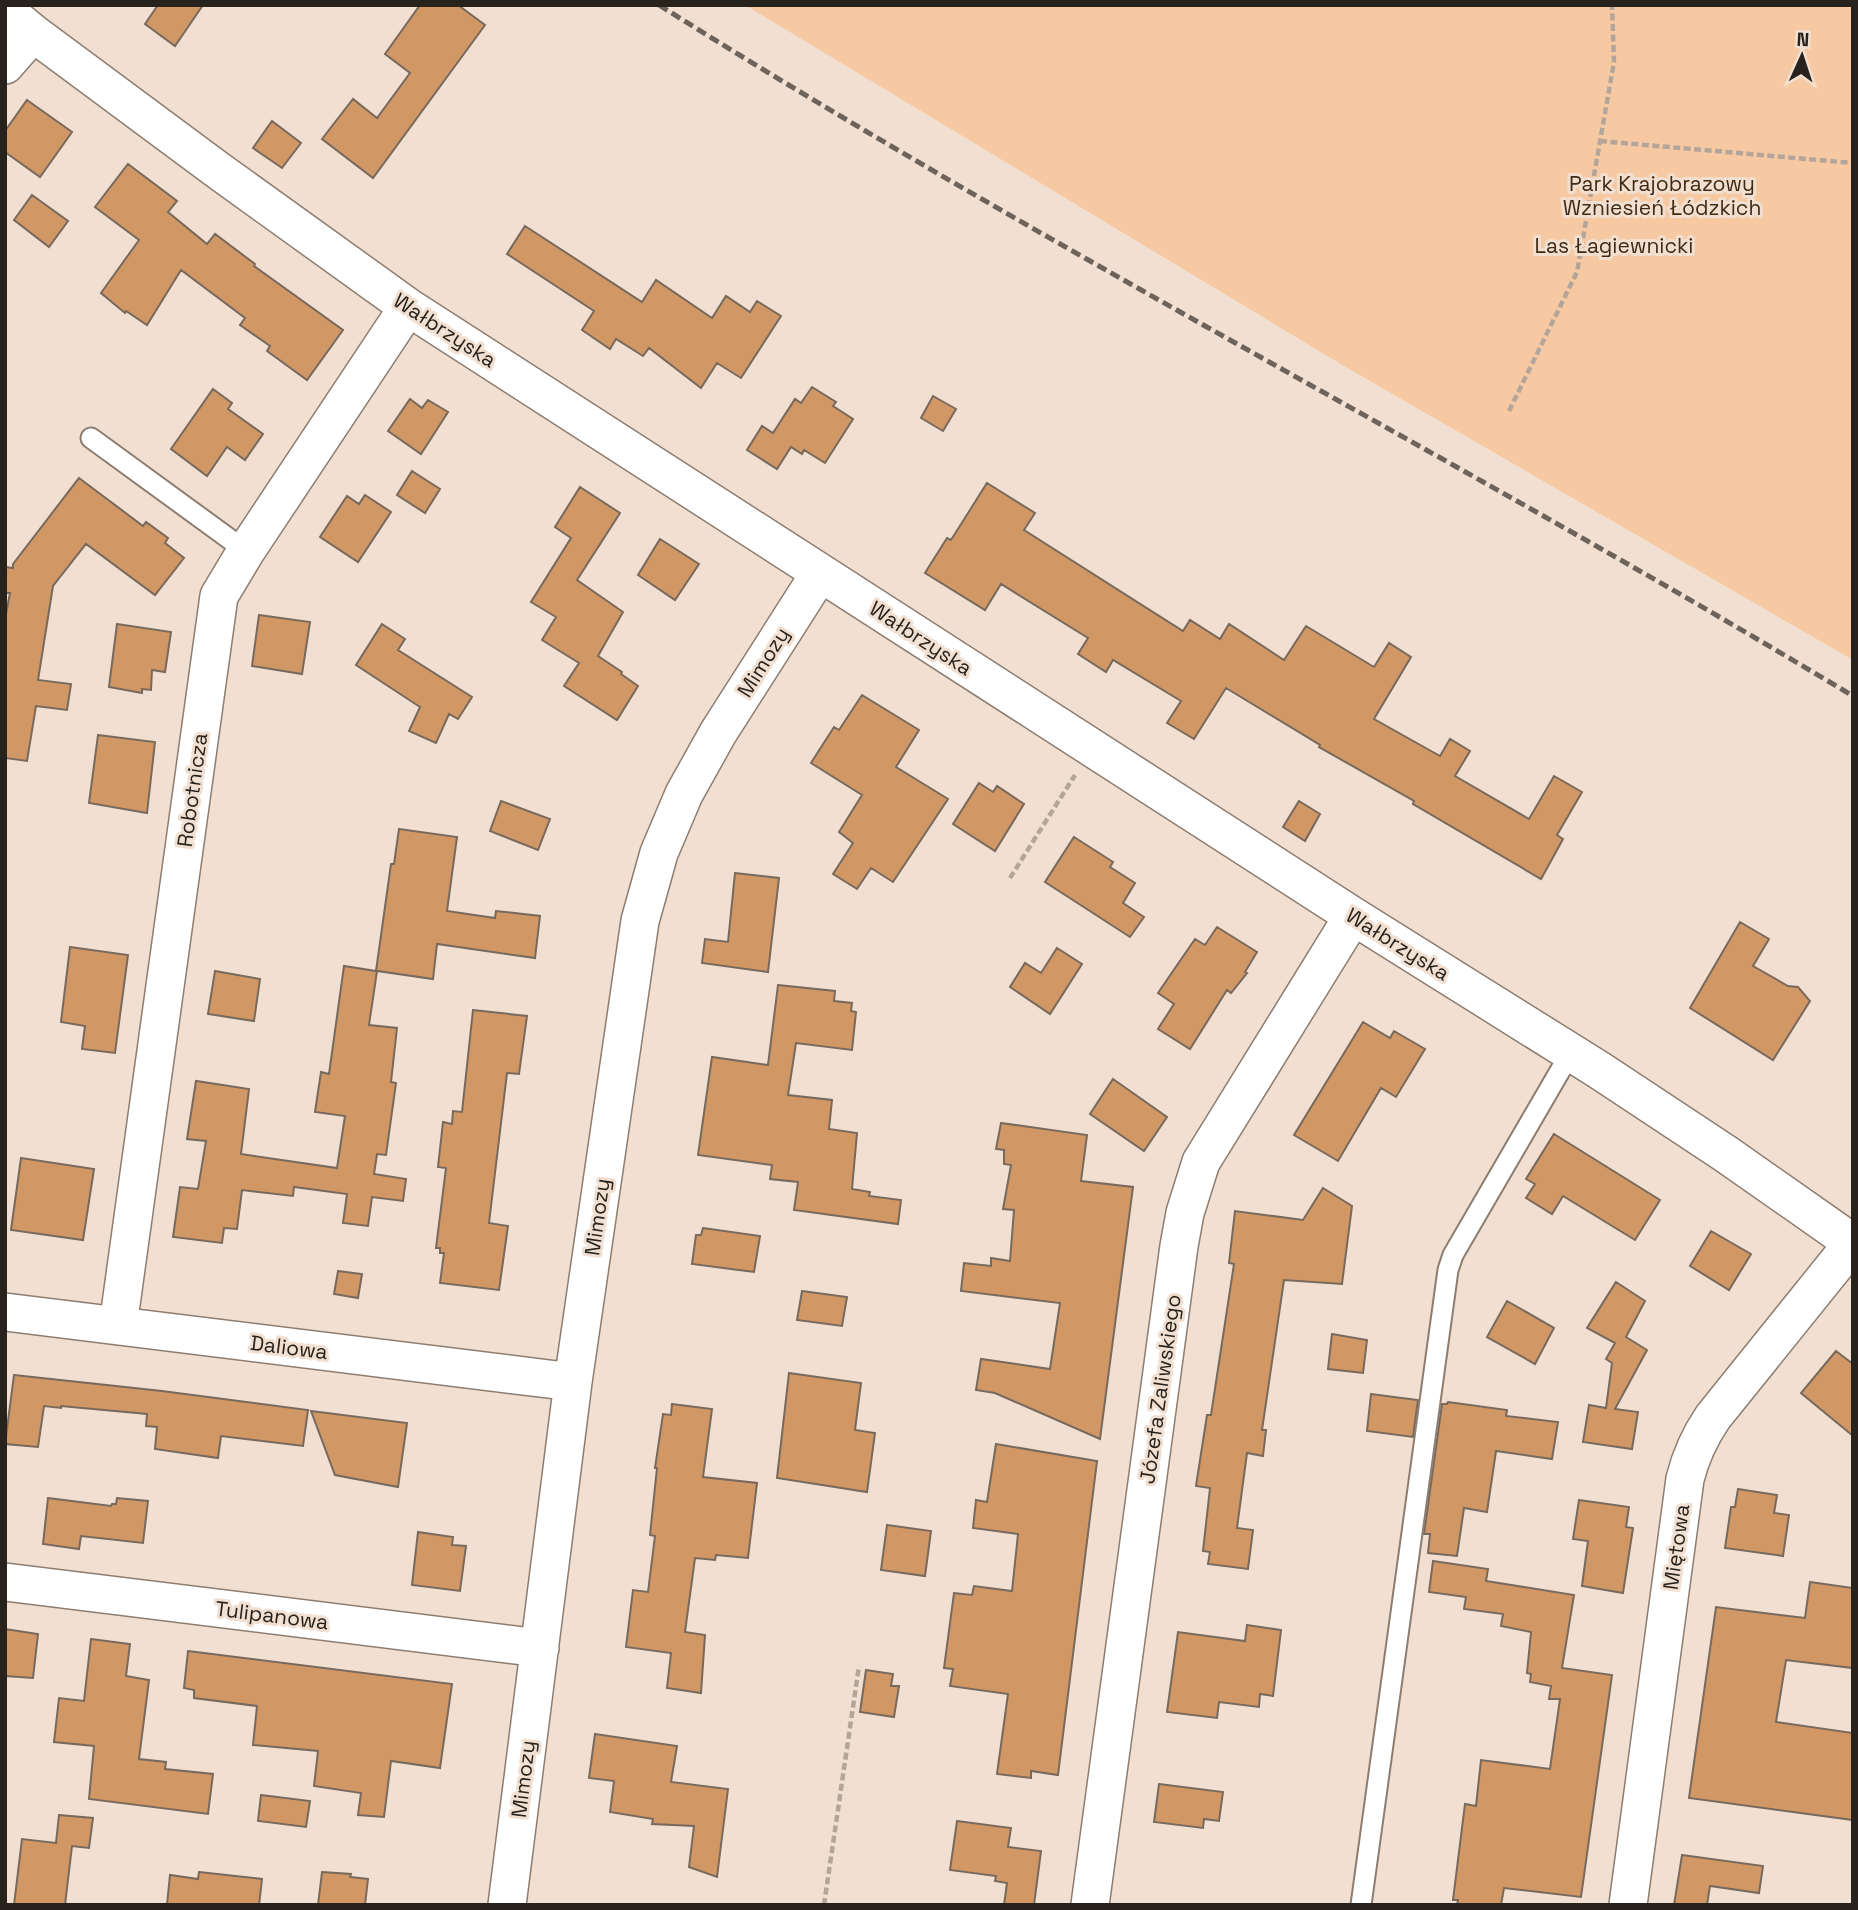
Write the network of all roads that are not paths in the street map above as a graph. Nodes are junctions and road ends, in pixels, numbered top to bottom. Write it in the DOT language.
graph roads {
  1 [pos="5,9"];
  2 [pos="33,33"];
  3 [pos="5,65"];
  4 [pos="408,307"];
  5 [pos="91,438"];
  6 [pos="246,551"];
  7 [pos="820,573"];
  8 [pos="1353,915"];
  9 [pos="1572,1052"];
  10 [pos="1853,1243"];
  11 [pos="5,1312"];
  12 [pos="118,1326"];
  13 [pos="573,1382"];
  14 [pos="5,1582"];
  15 [pos="540,1648"];
  16 [pos="507,1905"];
  17 [pos="1090,1905"];
  18 [pos="1361,1905"];
  19 [pos="1628,1905"];
  1 -- 2 [label="street, Wałbrzyska"];
  2 -- 3 [label="street"];
  2 -- 4 [label="street, Wałbrzyska"];
  4 -- 6 [label="street, Robotnicza"];
  4 -- 7 [label="street, Wałbrzyska"];
  5 -- 6 [label="lane"];
  6 -- 12 [label="street, Robotnicza"];
  7 -- 8 [label="street, Wałbrzyska"];
  7 -- 13 [label="street, Mimozy"];
  8 -- 9 [label="street, Wałbrzyska"];
  8 -- 17 [label="street, Józefa Zaliwskiego"];
  9 -- 10 [label="street, Wałbrzyska"];
  9 -- 18 [label="lane"];
  10 -- 19 [label="street, Miętowa"];
  11 -- 12 [label="street, Daliowa"];
  12 -- 13 [label="street, Daliowa"];
  13 -- 15 [label="street, Mimozy"];
  14 -- 15 [label="street, Tulipanowa"];
  15 -- 16 [label="street, Mimozy"];
}
